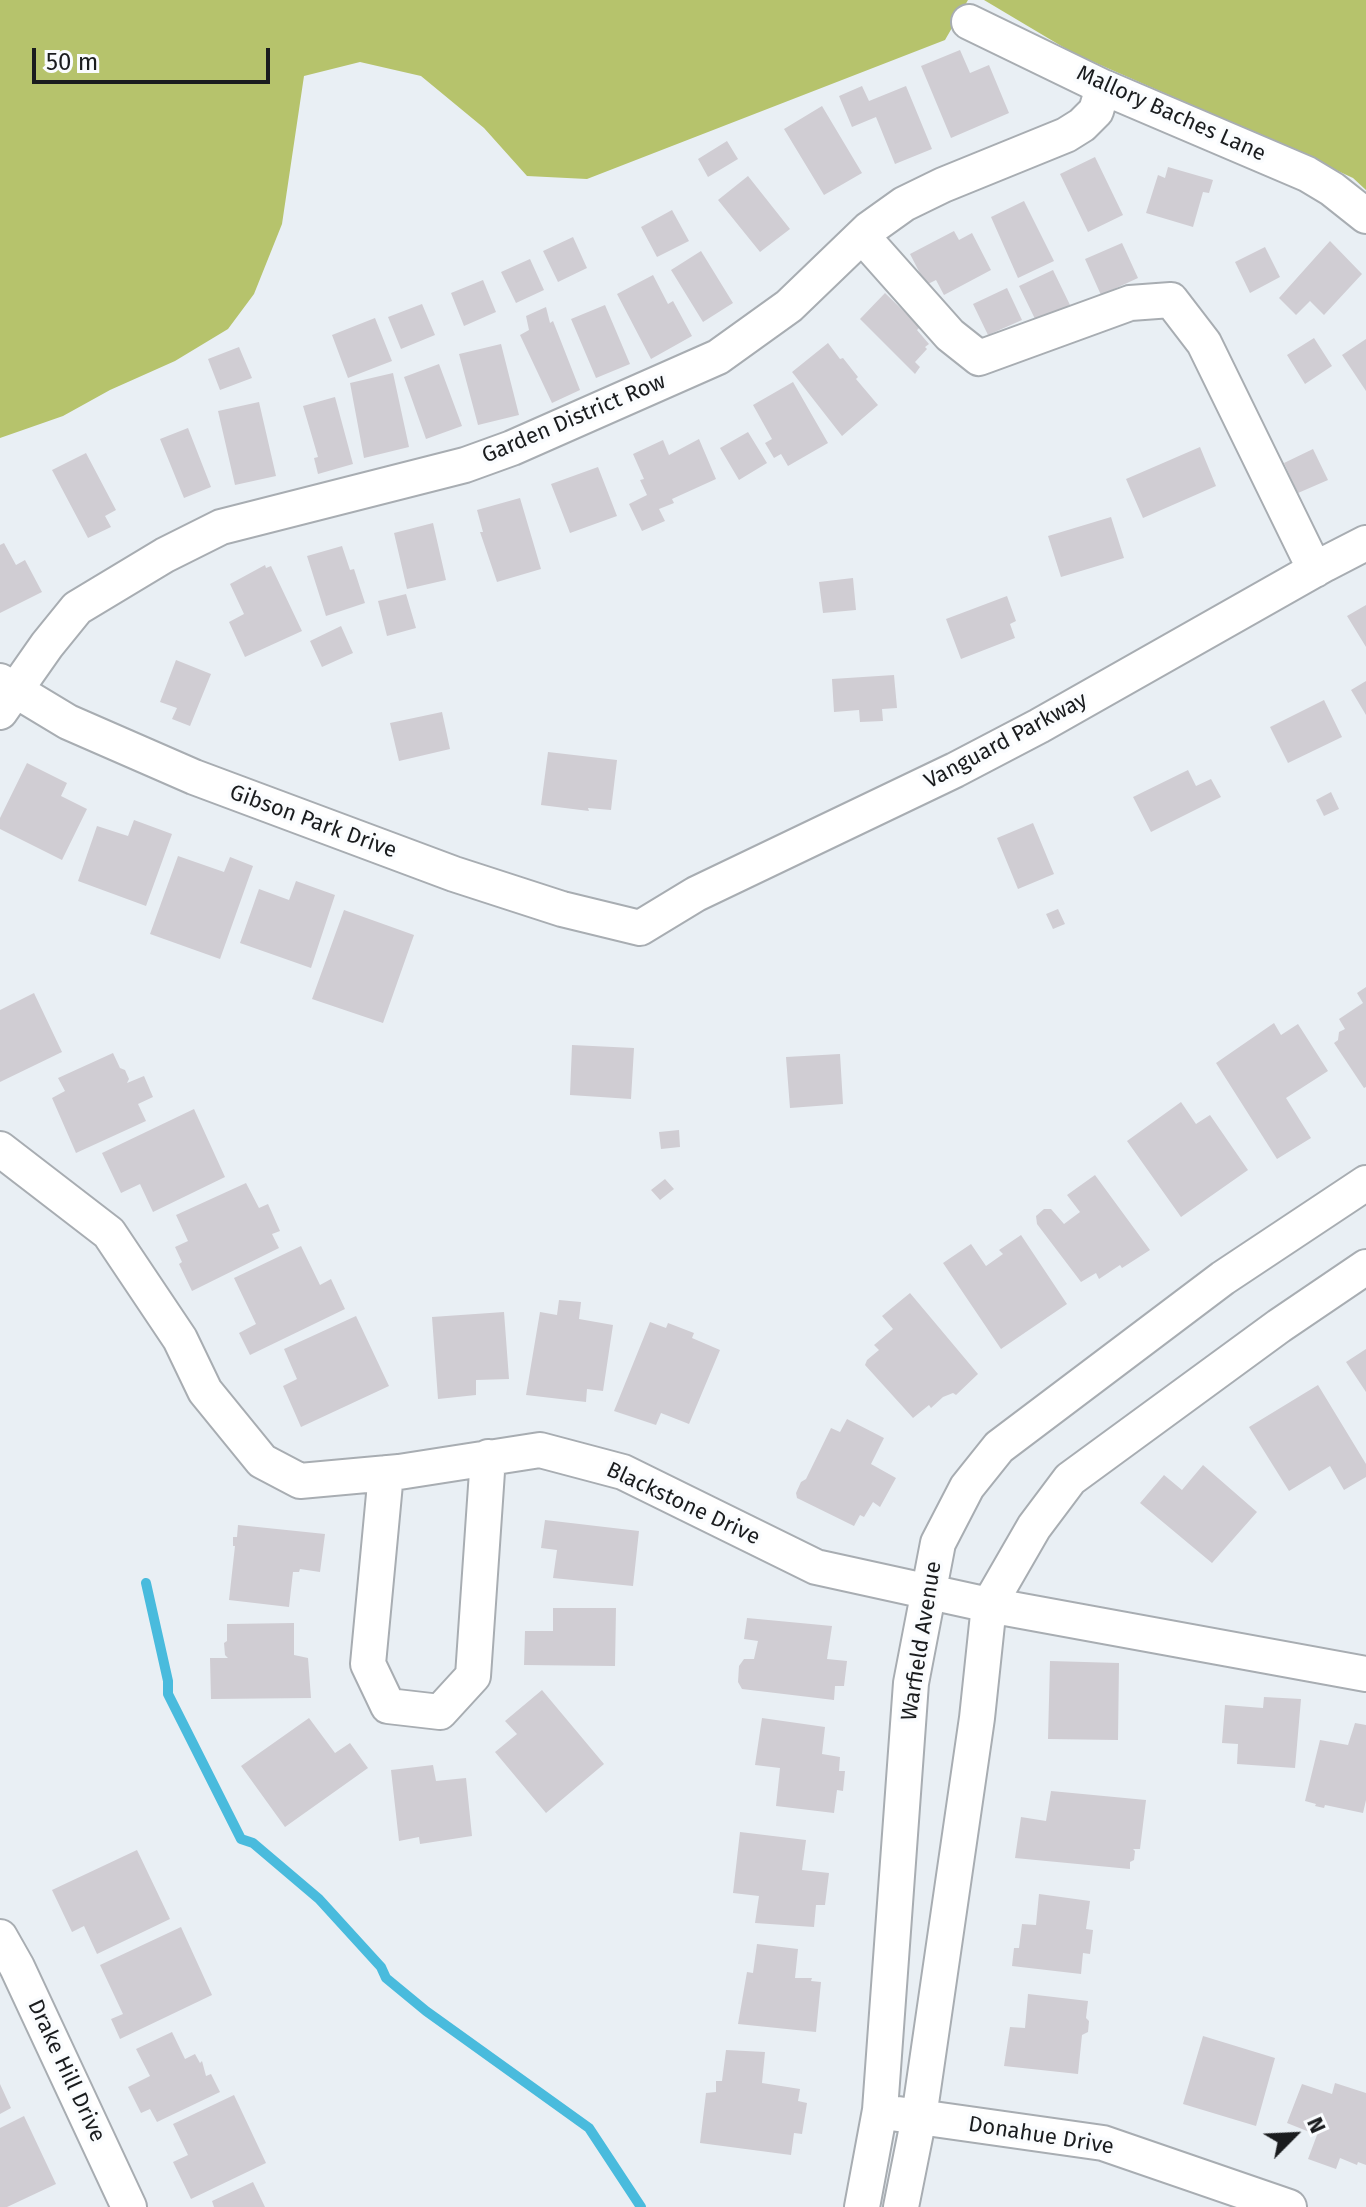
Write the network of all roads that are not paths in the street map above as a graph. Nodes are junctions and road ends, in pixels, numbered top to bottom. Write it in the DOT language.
graph roads {
  1 [pos="969,22"];
  2 [pos="1103,87"];
  3 [pos="1366,216"];
  4 [pos="862,236"];
  5 [pos="1366,543"];
  6 [pos="1315,570"];
  7 [pos="5,695"];
  8 [pos="640,928"];
  9 [pos="0,1149"];
  10 [pos="1366,1183"];
  11 [pos="1366,1267"];
  12 [pos="488,1457"];
  13 [pos="386,1473"];
  14 [pos="927,1593"];
  15 [pos="989,1605"];
  16 [pos="1366,1674"];
  17 [pos="0,1937"];
  18 [pos="9,1971"];
  19 [pos="880,2110"];
  20 [pos="919,2117"];
  21 [pos="129,2207"];
  22 [pos="862,2207"];
  23 [pos="901,2207"];
  24 [pos="1289,2207"];
  1 -- 2 [label="street, Mallory Baches Lane"];
  2 -- 3 [label="street, Mallory Baches Lane"];
  2 -- 4 [label="street, Garden District Row"];
  4 -- 6 [label="street"];
  4 -- 7 [label="street, Garden District Row"];
  5 -- 6 [label="street, Vanguard Parkway"];
  6 -- 8 [label="street, Vanguard Parkway"];
  7 -- 8 [label="street, Gibson Park Drive"];
  9 -- 13 [label="street, Blackstone Drive"];
  10 -- 14 [label="street, Warfield Avenue"];
  11 -- 15 [label="street"];
  12 -- 13 [label="street, Blackstone Drive"];
  12 -- 13 [label="street"];
  12 -- 14 [label="street, Blackstone Drive"];
  14 -- 15 [label="street, Blackstone Drive"];
  14 -- 19 [label="street, Warfield Avenue"];
  15 -- 16 [label="street, Blackstone Drive"];
  15 -- 20 [label="street"];
  17 -- 18 [label="street, Drake Hill Drive"];
  18 -- 21 [label="street, Drake Hill Drive"];
  19 -- 20 [label="street, Donahue Drive"];
  19 -- 22 [label="street, Warfield Avenue"];
  20 -- 23 [label="street"];
  20 -- 24 [label="street, Donahue Drive"];
}
